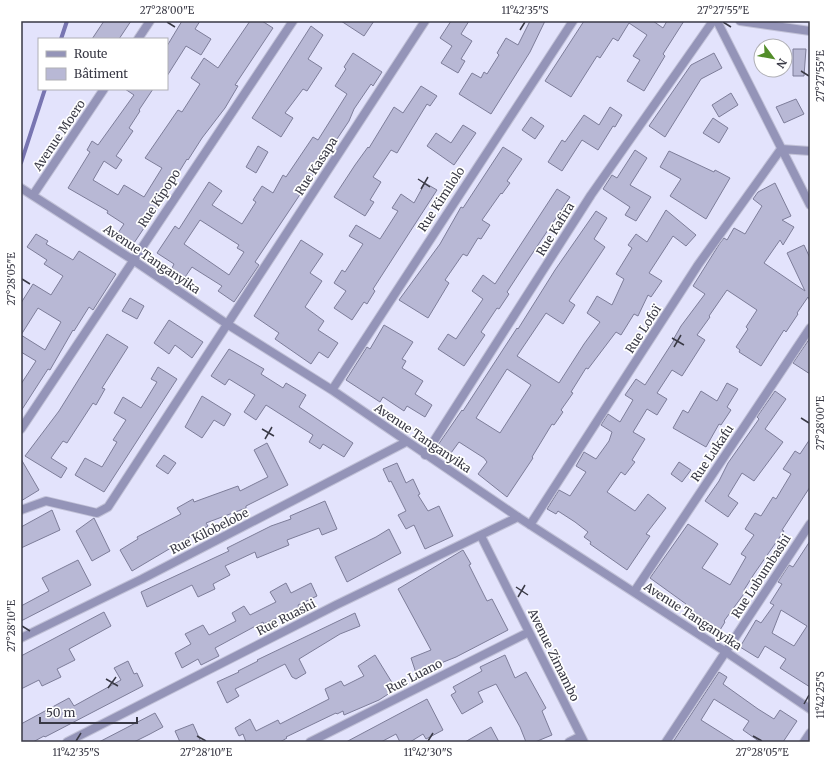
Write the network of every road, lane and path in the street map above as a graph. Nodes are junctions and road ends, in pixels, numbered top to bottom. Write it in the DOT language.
graph roads {
  1 [pos="150,21"];
  2 [pos="292,21"];
  3 [pos="425,21"];
  4 [pos="573,21"];
  5 [pos="713,21"];
  6 [pos="717,21"];
  7 [pos="740,21"];
  8 [pos="810,30"];
  9 [pos="139,38"];
  10 [pos="103,90"];
  11 [pos="780,148"];
  12 [pos="810,150"];
  13 [pos="21,188"];
  14 [pos="33,195"];
  15 [pos="810,205"];
  16 [pos="133,260"];
  17 [pos="228,324"];
  18 [pos="810,328"];
  19 [pos="332,390"];
  20 [pos="21,429"];
  21 [pos="406,442"];
  22 [pos="426,455"];
  23 [pos="21,510"];
  24 [pos="518,517"];
  25 [pos="810,524"];
  26 [pos="530,525"];
  27 [pos="481,536"];
  28 [pos="634,592"];
  29 [pos="529,632"];
  30 [pos="21,638"];
  31 [pos="726,652"];
  32 [pos="810,709"];
  33 [pos="810,733"];
  34 [pos="582,739"];
  35 [pos="67,742"];
  36 [pos="310,742"];
  37 [pos="569,742"];
  38 [pos="666,742"];
  39 [pos="804,742"];
  1 -- 9 [label="street"];
  2 -- 16 [label="street, Rue Kipopo"];
  3 -- 17 [label="street, Rue Kasapa"];
  4 -- 19 [label="street, Rue Kimilolo"];
  5 -- 22 [label="street, Rue Kafira"];
  6 -- 11 [label="street"];
  7 -- 8 [label="street"];
  10 -- 14 [label="street, Avenue Moero"];
  11 -- 12 [label="street"];
  11 -- 15 [label="street"];
  11 -- 26 [label="street, Rue Lofoï"];
  13 -- 14 [label="street, Avenue Tanganyika"];
  14 -- 16 [label="street, Avenue Tanganyika"];
  16 -- 17 [label="street, Avenue Tanganyika"];
  16 -- 20 [label="street, Rue Kipopo"];
  17 -- 19 [label="street, Avenue Tanganyika"];
  17 -- 23 [label="street, Rue Kasapa"];
  18 -- 28 [label="street, Rue Lukafu"];
  19 -- 21 [label="street, Avenue Tanganyika"];
  21 -- 22 [label="street, Avenue Tanganyika"];
  21 -- 30 [label="street, Rue Kilobelobe"];
  22 -- 24 [label="street, Avenue Tanganyika"];
  24 -- 26 [label="street, Avenue Tanganyika"];
  24 -- 27 [label="street, Rue Ruashi"];
  25 -- 31 [label="street, Rue Lubumbashi"];
  26 -- 28 [label="street, Avenue Tanganyika"];
  27 -- 29 [label="street, Avenue Zimambo"];
  27 -- 35 [label="street, Rue Ruashi"];
  28 -- 31 [label="street, Avenue Tanganyika"];
  29 -- 34 [label="street, Avenue Zimambo"];
  29 -- 36 [label="street, Rue Luano"];
  31 -- 32 [label="street, Avenue Tanganyika"];
  31 -- 38 [label="street, Rue Lubumbashi"];
  33 -- 39 [label="street"];
  34 -- 37 [label="street"];
}
